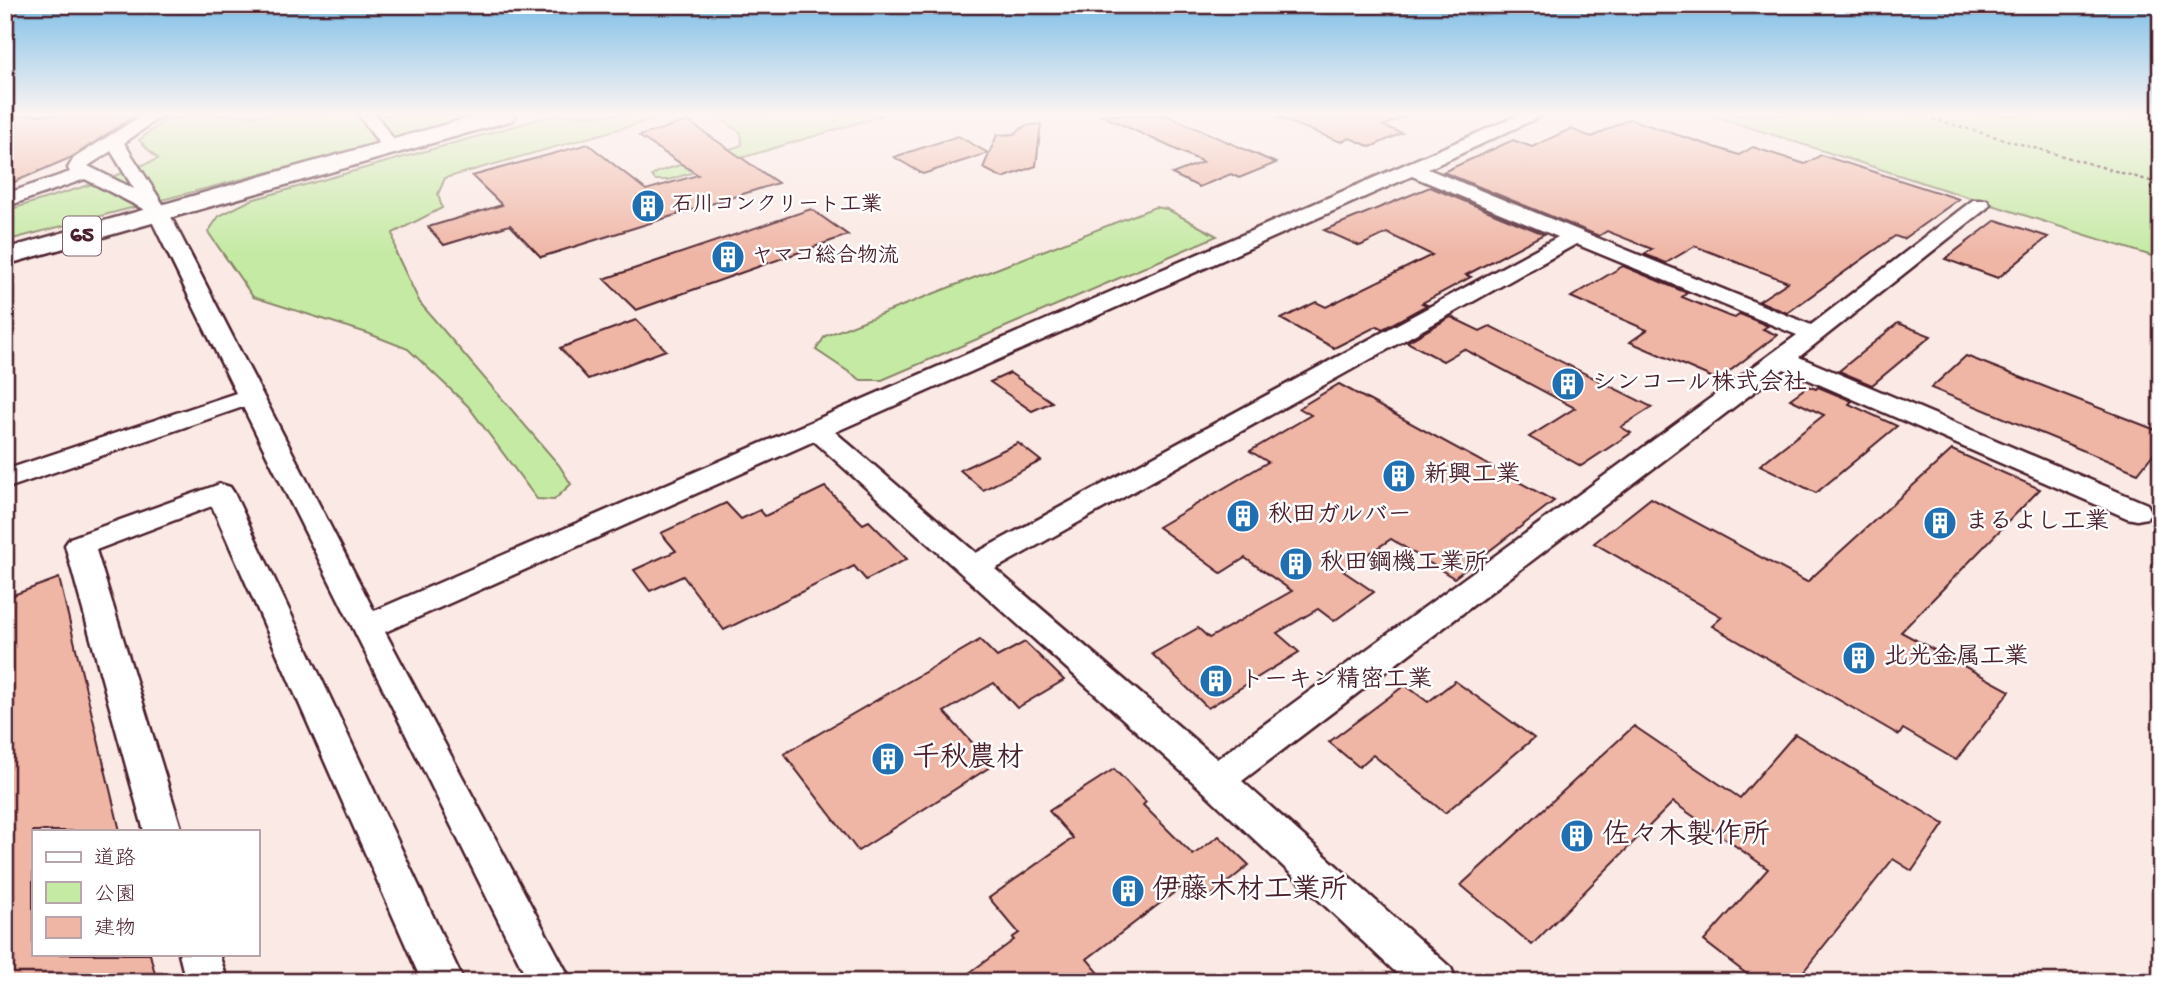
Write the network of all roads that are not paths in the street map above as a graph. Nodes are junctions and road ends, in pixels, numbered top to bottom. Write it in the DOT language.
graph roads {
  1 [pos="83,161"];
  2 [pos="126,161"];
  3 [pos="343,161"];
  4 [pos="1434,161"];
  5 [pos="1414,170"];
  6 [pos="86,172"];
  7 [pos="5,201"];
  8 [pos="1980,204"];
  9 [pos="158,211"];
  10 [pos="1575,236"];
  11 [pos="5,248"];
  12 [pos="5,257"];
  13 [pos="1814,334"];
  14 [pos="1782,359"];
  15 [pos="248,397"];
  16 [pos="816,429"];
  17 [pos="5,480"];
  18 [pos="2137,511"];
  19 [pos="974,567"];
  20 [pos="366,627"];
  21 [pos="1216,780"];
  22 [pos="163,830"];
  23 [pos="200,956"];
  24 [pos="207,982"];
  25 [pos="443,982"];
  26 [pos="551,982"];
  27 [pos="1436,982"];
  1 -- 6 [label="street"];
  2 -- 9 [label="street"];
  3 -- 9 [label="main road, 65"];
  4 -- 5 [label="street"];
  5 -- 10 [label="street"];
  5 -- 16 [label="street"];
  6 -- 7 [label="street"];
  6 -- 9 [label="street"];
  8 -- 13 [label="street"];
  9 -- 11 [label="main road, 65"];
  9 -- 12 [label="main road, 65"];
  9 -- 15 [label="street"];
  10 -- 13 [label="street"];
  10 -- 19 [label="street"];
  13 -- 14 [label="street"];
  14 -- 18 [label="street"];
  14 -- 21 [label="street"];
  15 -- 17 [label="street"];
  15 -- 20 [label="street"];
  16 -- 19 [label="street"];
  16 -- 20 [label="street"];
  19 -- 21 [label="street"];
  20 -- 26 [label="street"];
  21 -- 27 [label="street"];
  22 -- 25 [label="street"];
  23 -- 24 [label="street"];
}
